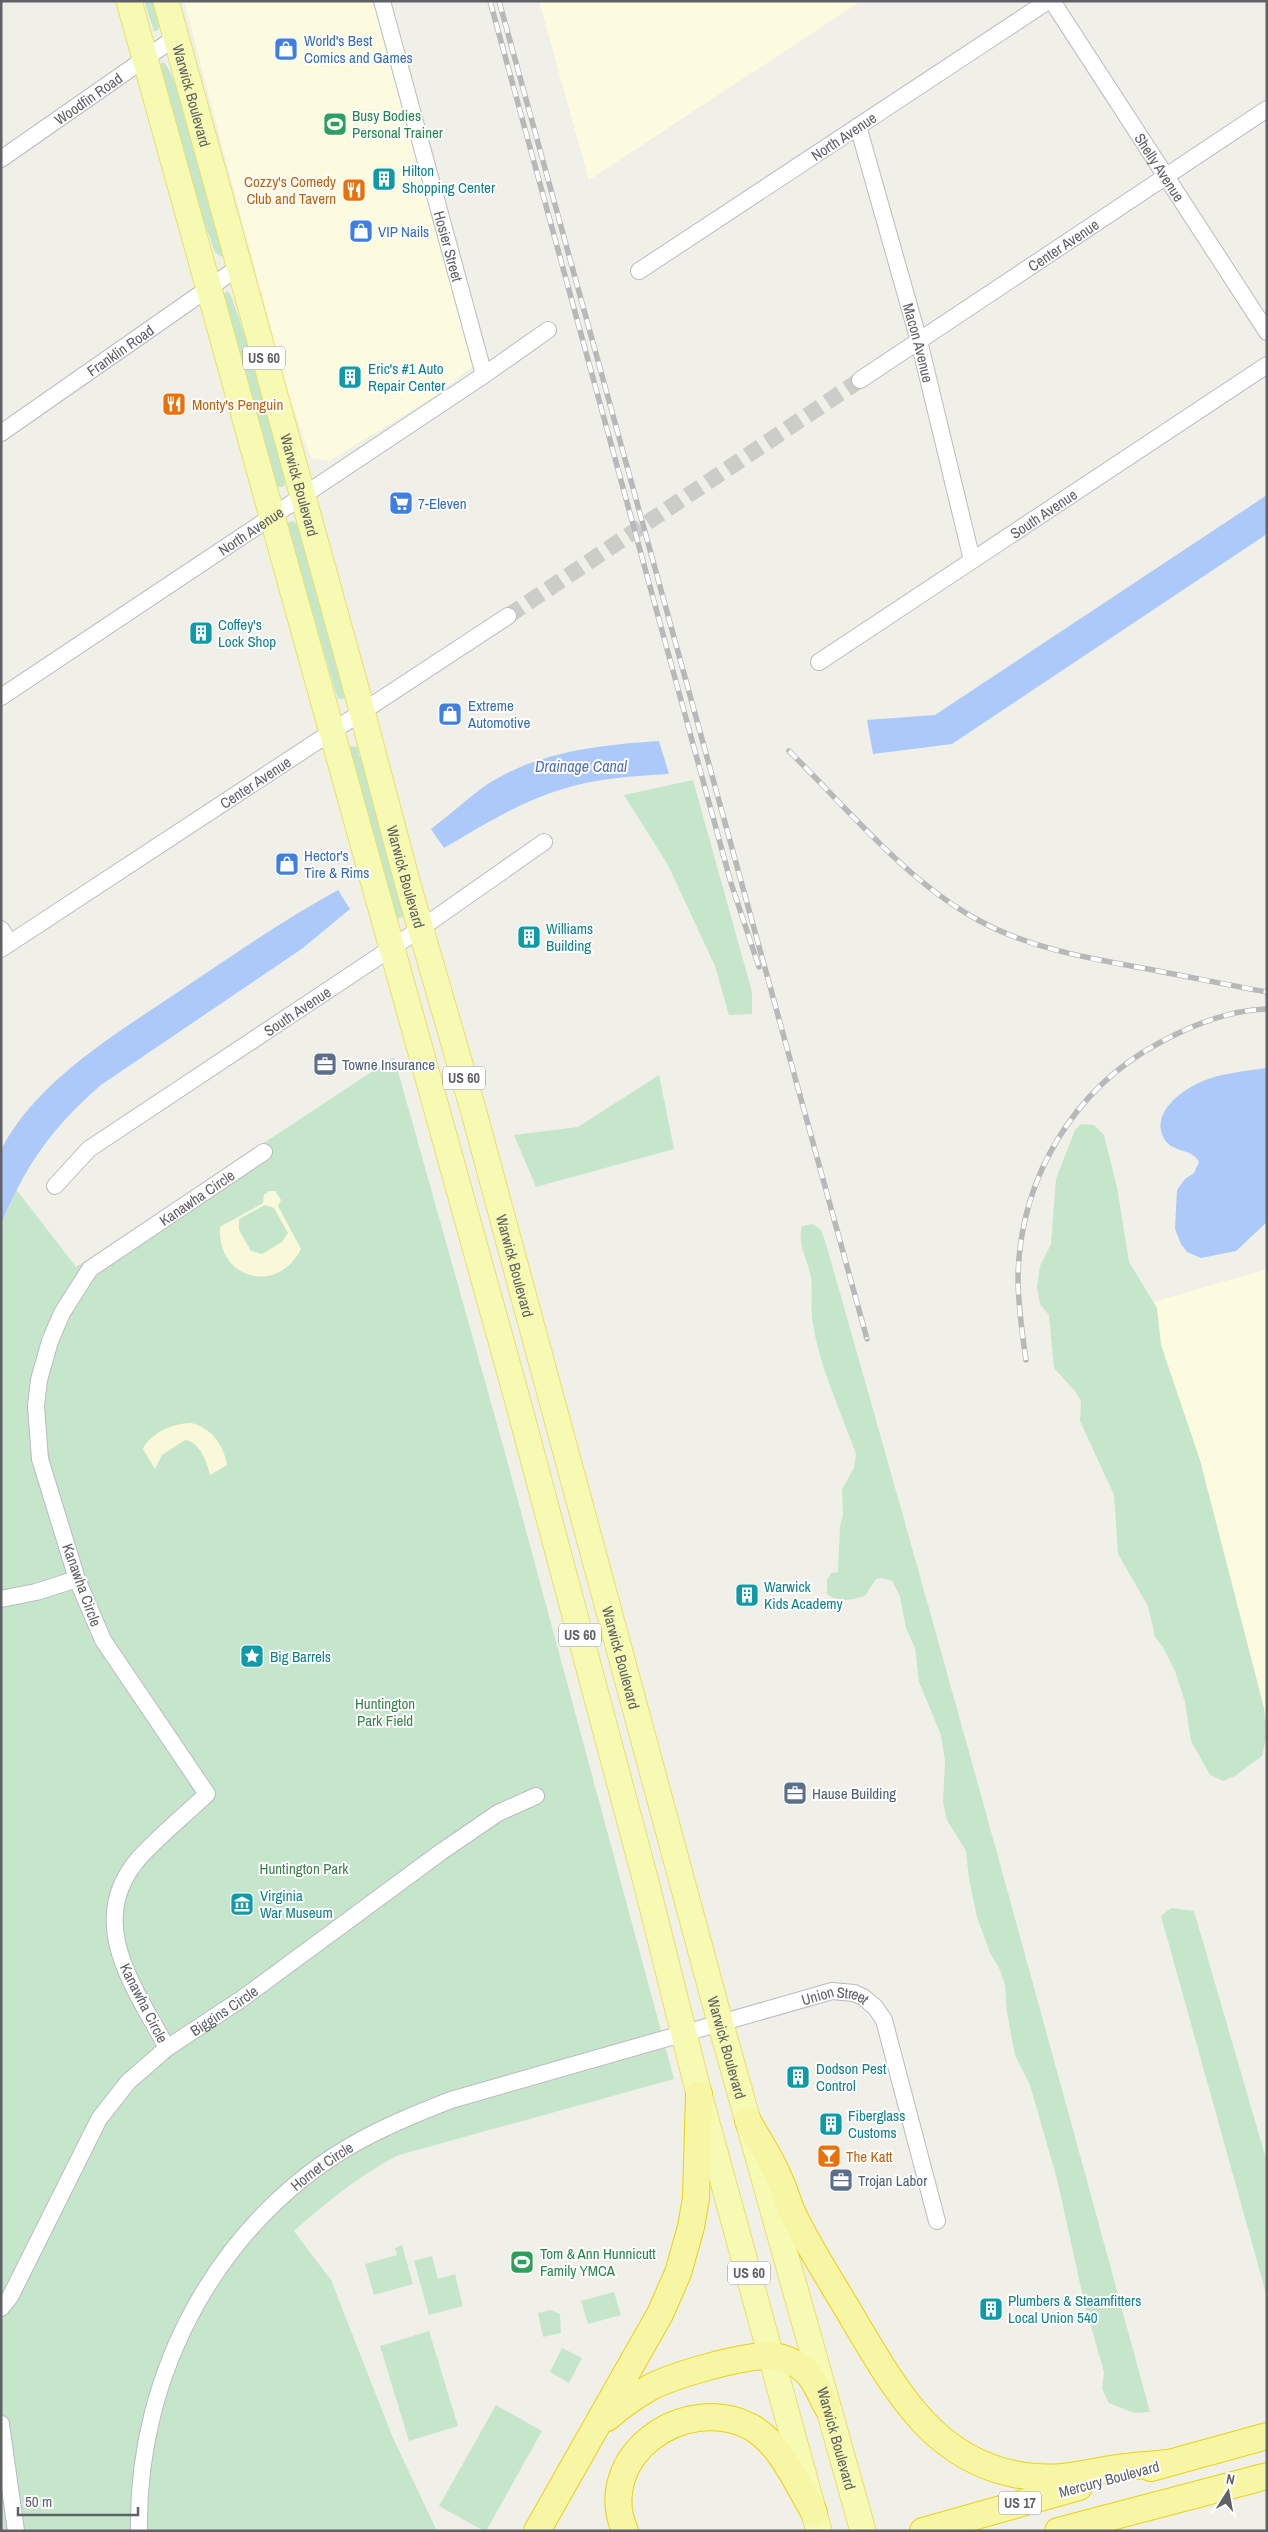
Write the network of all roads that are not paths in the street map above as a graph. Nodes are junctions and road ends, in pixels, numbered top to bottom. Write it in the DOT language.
graph roads {
  1 [pos="129,1"];
  2 [pos="166,1"];
  3 [pos="382,1"];
  4 [pos="1048,1"];
  5 [pos="1052,1"];
  6 [pos="176,37"];
  7 [pos="145,58"];
  8 [pos="1267,109"];
  9 [pos="858,126"];
  10 [pos="1,159"];
  11 [pos="1166,177"];
  12 [pos="239,267"];
  13 [pos="639,271"];
  14 [pos="208,288"];
  15 [pos="548,330"];
  16 [pos="1267,332"];
  17 [pos="919,340"];
  18 [pos="1267,365"];
  19 [pos="484,375"];
  20 [pos="860,380"];
  21 [pos="1,434"];
  22 [pos="302,497"];
  23 [pos="272,516"];
  24 [pos="972,560"];
  25 [pos="508,616"];
  26 [pos="819,662"];
  27 [pos="1,697"];
  28 [pos="362,714"];
  29 [pos="332,733"];
  30 [pos="544,842"];
  31 [pos="420,929"];
  32 [pos="4,940"];
  33 [pos="392,948"];
  34 [pos="264,1152"];
  35 [pos="56,1186"];
  36 [pos="505,1227"];
  37 [pos="472,1236"];
  38 [pos="550,1394"];
  39 [pos="518,1402"];
  40 [pos="77,1579"];
  41 [pos="1,1599"];
  42 [pos="658,1793"];
  43 [pos="536,1796"];
  44 [pos="625,1802"];
  45 [pos="721,2022"];
  46 [pos="685,2033"];
  47 [pos="167,2048"];
  48 [pos="699,2094"];
  49 [pos="748,2121"];
  50 [pos="937,2221"];
  51 [pos="1,2308"];
  52 [pos="772,2356"];
  53 [pos="827,2407"];
  54 [pos="1,2424"];
  55 [pos="595,2428"];
  56 [pos="1267,2436"];
  57 [pos="1113,2473"];
  58 [pos="1267,2476"];
  59 [pos="1126,2516"];
  60 [pos="816,2522"];
  61 [pos="925,2530"];
  62 [pos="16,2531"];
  63 [pos="139,2531"];
  64 [pos="537,2531"];
  65 [pos="625,2531"];
  66 [pos="863,2531"];
  67 [pos="1058,2531"];
  68 [pos="1104,2531"];
  1 -- 7 [label="main road, US 60"];
  2 -- 6 [label="main road, Warwick Boulevard / US 60"];
  3 -- 19 [label="street, Hosier Street"];
  4 -- 9 [label="street, North Avenue"];
  5 -- 11 [label="street, Shelly Avenue"];
  6 -- 7 [label="street, Woodfin Road"];
  6 -- 12 [label="main road, Warwick Boulevard / US 60"];
  7 -- 10 [label="street, Woodfin Road"];
  7 -- 14 [label="main road, US 60"];
  8 -- 11 [label="street, Center Avenue"];
  9 -- 13 [label="street, North Avenue"];
  9 -- 17 [label="street, Macon Avenue"];
  11 -- 16 [label="street, Shelly Avenue"];
  11 -- 17 [label="street, Center Avenue"];
  12 -- 14 [label="street, Franklin Road"];
  12 -- 22 [label="main road, Warwick Boulevard / US 60"];
  14 -- 21 [label="street, Franklin Road"];
  14 -- 23 [label="main road, US 60"];
  15 -- 19 [label="street, North Avenue"];
  17 -- 20 [label="street, Center Avenue"];
  17 -- 24 [label="street, Macon Avenue"];
  18 -- 24 [label="street, South Avenue"];
  19 -- 22 [label="street, North Avenue"];
  22 -- 23 [label="street, North Avenue"];
  22 -- 28 [label="main road, Warwick Boulevard / US 60"];
  23 -- 27 [label="street, North Avenue"];
  23 -- 29 [label="main road, US 60"];
  24 -- 26 [label="street, South Avenue"];
  25 -- 28 [label="street, Center Avenue"];
  28 -- 29 [label="street, Center Avenue"];
  28 -- 31 [label="main road, Warwick Boulevard / US 60"];
  29 -- 32 [label="street, Center Avenue"];
  29 -- 33 [label="main road, US 60"];
  30 -- 31 [label="street, South Avenue"];
  31 -- 33 [label="street, South Avenue"];
  31 -- 36 [label="main road, Warwick Boulevard / US 60"];
  33 -- 35 [label="street, South Avenue"];
  33 -- 37 [label="main road, US 60"];
  34 -- 40 [label="street, Kanawha Circle"];
  36 -- 37 [label="main road"];
  36 -- 38 [label="main road, Warwick Boulevard / US 60"];
  37 -- 39 [label="main road, US 60"];
  38 -- 39 [label="main road"];
  38 -- 42 [label="main road, Warwick Boulevard / US 60"];
  39 -- 44 [label="main road, US 60"];
  40 -- 41 [label="street"];
  40 -- 47 [label="street, Kanawha Circle"];
  42 -- 44 [label="main road"];
  42 -- 45 [label="main road, Warwick Boulevard / US 60"];
  43 -- 47 [label="street, Biggins Circle"];
  44 -- 46 [label="main road, US 60"];
  45 -- 46 [label="street, Hornet Circle"];
  45 -- 49 [label="main road, Warwick Boulevard / US 60"];
  45 -- 50 [label="street, Union Street"];
  46 -- 48 [label="main road, US 60"];
  46 -- 63 [label="street, Hornet Circle"];
  47 -- 51 [label="street, Biggins Circle"];
  48 -- 52 [label="main road, US 60"];
  48 -- 55 [label="highway"];
  49 -- 53 [label="main road, Warwick Boulevard / US 60"];
  49 -- 57 [label="highway"];
  52 -- 53 [label="highway"];
  52 -- 55 [label="highway"];
  52 -- 60 [label="main road, US 60"];
  53 -- 66 [label="main road, Warwick Boulevard / US 60"];
  54 -- 62 [label="street"];
  55 -- 64 [label="highway"];
  56 -- 57 [label="highway, Mercury Boulevard"];
  57 -- 61 [label="highway, Mercury Boulevard / US 17"];
  58 -- 59 [label="highway"];
  59 -- 67 [label="highway"];
  59 -- 68 [label="highway"];
  60 -- 65 [label="highway"];
}
